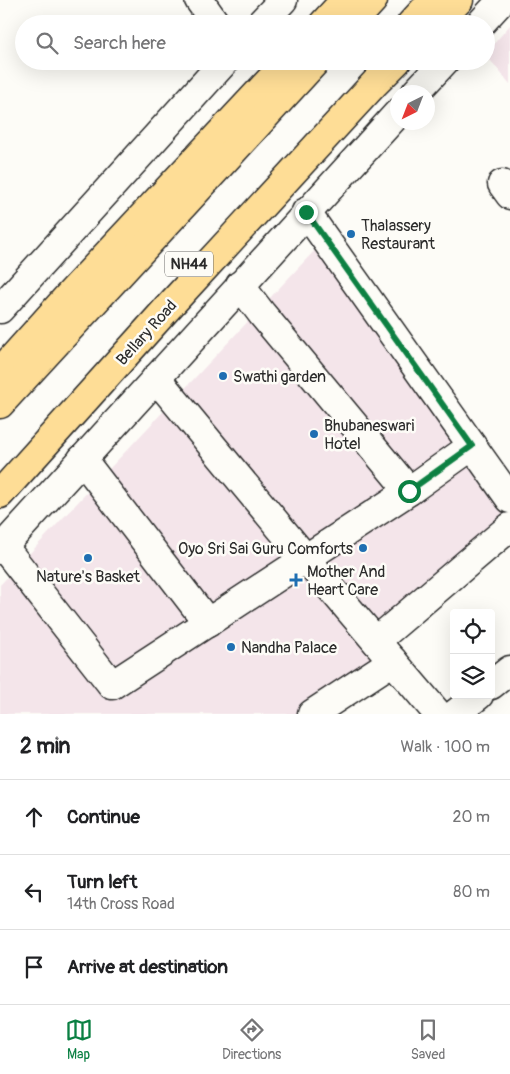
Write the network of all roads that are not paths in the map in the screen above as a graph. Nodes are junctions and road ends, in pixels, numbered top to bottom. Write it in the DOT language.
graph roads {
  1 [pos="198,0"];
  2 [pos="345,0"];
  3 [pos="373,0"];
  4 [pos="433,0"];
  5 [pos="459,0"];
  6 [pos="502,0"];
  7 [pos="209,15"];
  8 [pos="331,15"];
  9 [pos="359,15"];
  10 [pos="419,15"];
  11 [pos="444,15"];
  12 [pos="488,15"];
  13 [pos="217,70"];
  14 [pos="280,70"];
  15 [pos="308,70"];
  16 [pos="369,70"];
  17 [pos="387,70"];
  18 [pos="437,70"];
  19 [pos="423,85"];
  20 [pos="390,122"];
  21 [pos="306,212"];
  22 [pos="240,284"];
  23 [pos="1,306"];
  24 [pos="0,372"];
  25 [pos="156,378"];
  26 [pos="0,404"];
  27 [pos="472,446"];
  28 [pos="82,459"];
  29 [pos="0,466"];
  30 [pos="409,491"];
  31 [pos="0,494"];
  32 [pos="510,499"];
  33 [pos="510,528"];
  34 [pos="2,548"];
  35 [pos="306,559"];
  36 [pos="208,623"];
  37 [pos="384,651"];
  38 [pos="510,670"];
  39 [pos="495,682"];
  40 [pos="474,699"];
  41 [pos="312,714"];
  42 [pos="438,714"];
  43 [pos="455,714"];
  1 -- 7 [label="street"];
  2 -- 8 [label="highway"];
  3 -- 9 [label="highway"];
  4 -- 10 [label="highway"];
  5 -- 11 [label="highway"];
  6 -- 12 [label="street"];
  13 -- 23 [label="street"];
  14 -- 24 [label="highway"];
  15 -- 26 [label="highway, NH44"];
  16 -- 29 [label="highway, Bellary Road / NH44"];
  17 -- 31 [label="highway, Bellary Road"];
  18 -- 19 [label="street"];
  20 -- 21 [label="street"];
  21 -- 22 [label="street"];
  21 -- 27 [label="street"];
  22 -- 25 [label="street"];
  22 -- 30 [label="street"];
  25 -- 28 [label="street"];
  25 -- 35 [label="street"];
  27 -- 30 [label="street"];
  27 -- 32 [label="street"];
  28 -- 34 [label="street"];
  28 -- 36 [label="street"];
  30 -- 35 [label="street"];
  33 -- 37 [label="street"];
  34 -- 36 [label="street"];
  35 -- 36 [label="street"];
  35 -- 37 [label="street"];
  37 -- 41 [label="street"];
  37 -- 42 [label="street"];
  38 -- 39 [label="street"];
  40 -- 43 [label="street"];
}
